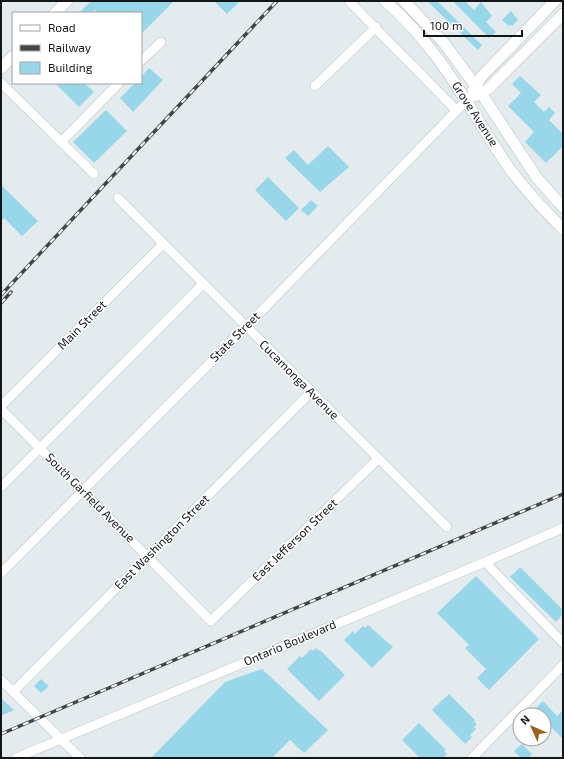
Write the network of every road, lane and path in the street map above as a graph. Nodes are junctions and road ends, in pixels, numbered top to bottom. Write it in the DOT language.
graph roads {
  1 [pos="349,1"];
  2 [pos="385,1"];
  3 [pos="404,1"];
  4 [pos="555,1"];
  5 [pos="66,2"];
  6 [pos="57,12"];
  7 [pos="563,14"];
  8 [pos="376,27"];
  9 [pos="161,42"];
  10 [pos="12,57"];
  11 [pos="142,60"];
  12 [pos="1,68"];
  13 [pos="1,82"];
  14 [pos="118,84"];
  15 [pos="315,86"];
  16 [pos="478,90"];
  17 [pos="467,100"];
  18 [pos="458,111"];
  19 [pos="62,142"];
  20 [pos="94,174"];
  21 [pos="118,198"];
  22 [pos="563,207"];
  23 [pos="563,229"];
  24 [pos="163,244"];
  25 [pos="203,284"];
  26 [pos="246,327"];
  27 [pos="311,392"];
  28 [pos="1,406"];
  29 [pos="1,409"];
  30 [pos="40,449"];
  31 [pos="378,459"];
  32 [pos="1,487"];
  33 [pos="82,490"];
  34 [pos="447,527"];
  35 [pos="563,528"];
  36 [pos="148,556"];
  37 [pos="485,562"];
  38 [pos="1,573"];
  39 [pos="212,621"];
  40 [pos="563,643"];
  41 [pos="563,665"];
  42 [pos="1,680"];
  43 [pos="13,692"];
  44 [pos="60,739"];
  45 [pos="16,758"];
  46 [pos="80,758"];
  47 [pos="472,758"];
  1 -- 8 [label="street"];
  2 -- 17 [label="main road, Grove Avenue"];
  3 -- 16 [label="main road, Grove Avenue"];
  4 -- 16 [label="main road"];
  5 -- 6 [label="main road"];
  7 -- 16 [label="main road"];
  8 -- 15 [label="street"];
  8 -- 18 [label="street"];
  9 -- 11 [label="street"];
  10 -- 12 [label="main road"];
  13 -- 19 [label="street"];
  14 -- 19 [label="street"];
  16 -- 17 [label="main road"];
  16 -- 22 [label="main road, Grove Avenue"];
  17 -- 18 [label="street, State Street"];
  17 -- 23 [label="main road, Grove Avenue"];
  18 -- 26 [label="street, State Street"];
  19 -- 20 [label="street"];
  21 -- 24 [label="street, Cucamonga Avenue"];
  24 -- 25 [label="street, Cucamonga Avenue"];
  24 -- 28 [label="street, Main Street"];
  25 -- 26 [label="street, Cucamonga Avenue"];
  25 -- 30 [label="street"];
  26 -- 27 [label="street, Cucamonga Avenue"];
  26 -- 33 [label="street, State Street"];
  27 -- 31 [label="street, Cucamonga Avenue"];
  27 -- 36 [label="street, East Washington Street"];
  29 -- 30 [label="street, South Garfield Avenue"];
  30 -- 32 [label="street"];
  30 -- 33 [label="street, South Garfield Avenue"];
  31 -- 34 [label="street, Cucamonga Avenue"];
  31 -- 39 [label="street, East Jefferson Street"];
  33 -- 36 [label="street, South Garfield Avenue"];
  33 -- 38 [label="street, State Street"];
  35 -- 37 [label="street, Ontario Boulevard"];
  36 -- 39 [label="street, South Garfield Avenue"];
  36 -- 43 [label="street, East Washington Street"];
  37 -- 40 [label="street"];
  37 -- 44 [label="street, Ontario Boulevard"];
  41 -- 47 [label="street"];
  42 -- 43 [label="street"];
  43 -- 44 [label="street"];
  44 -- 45 [label="street, Ontario Boulevard"];
  44 -- 46 [label="street"];
}
